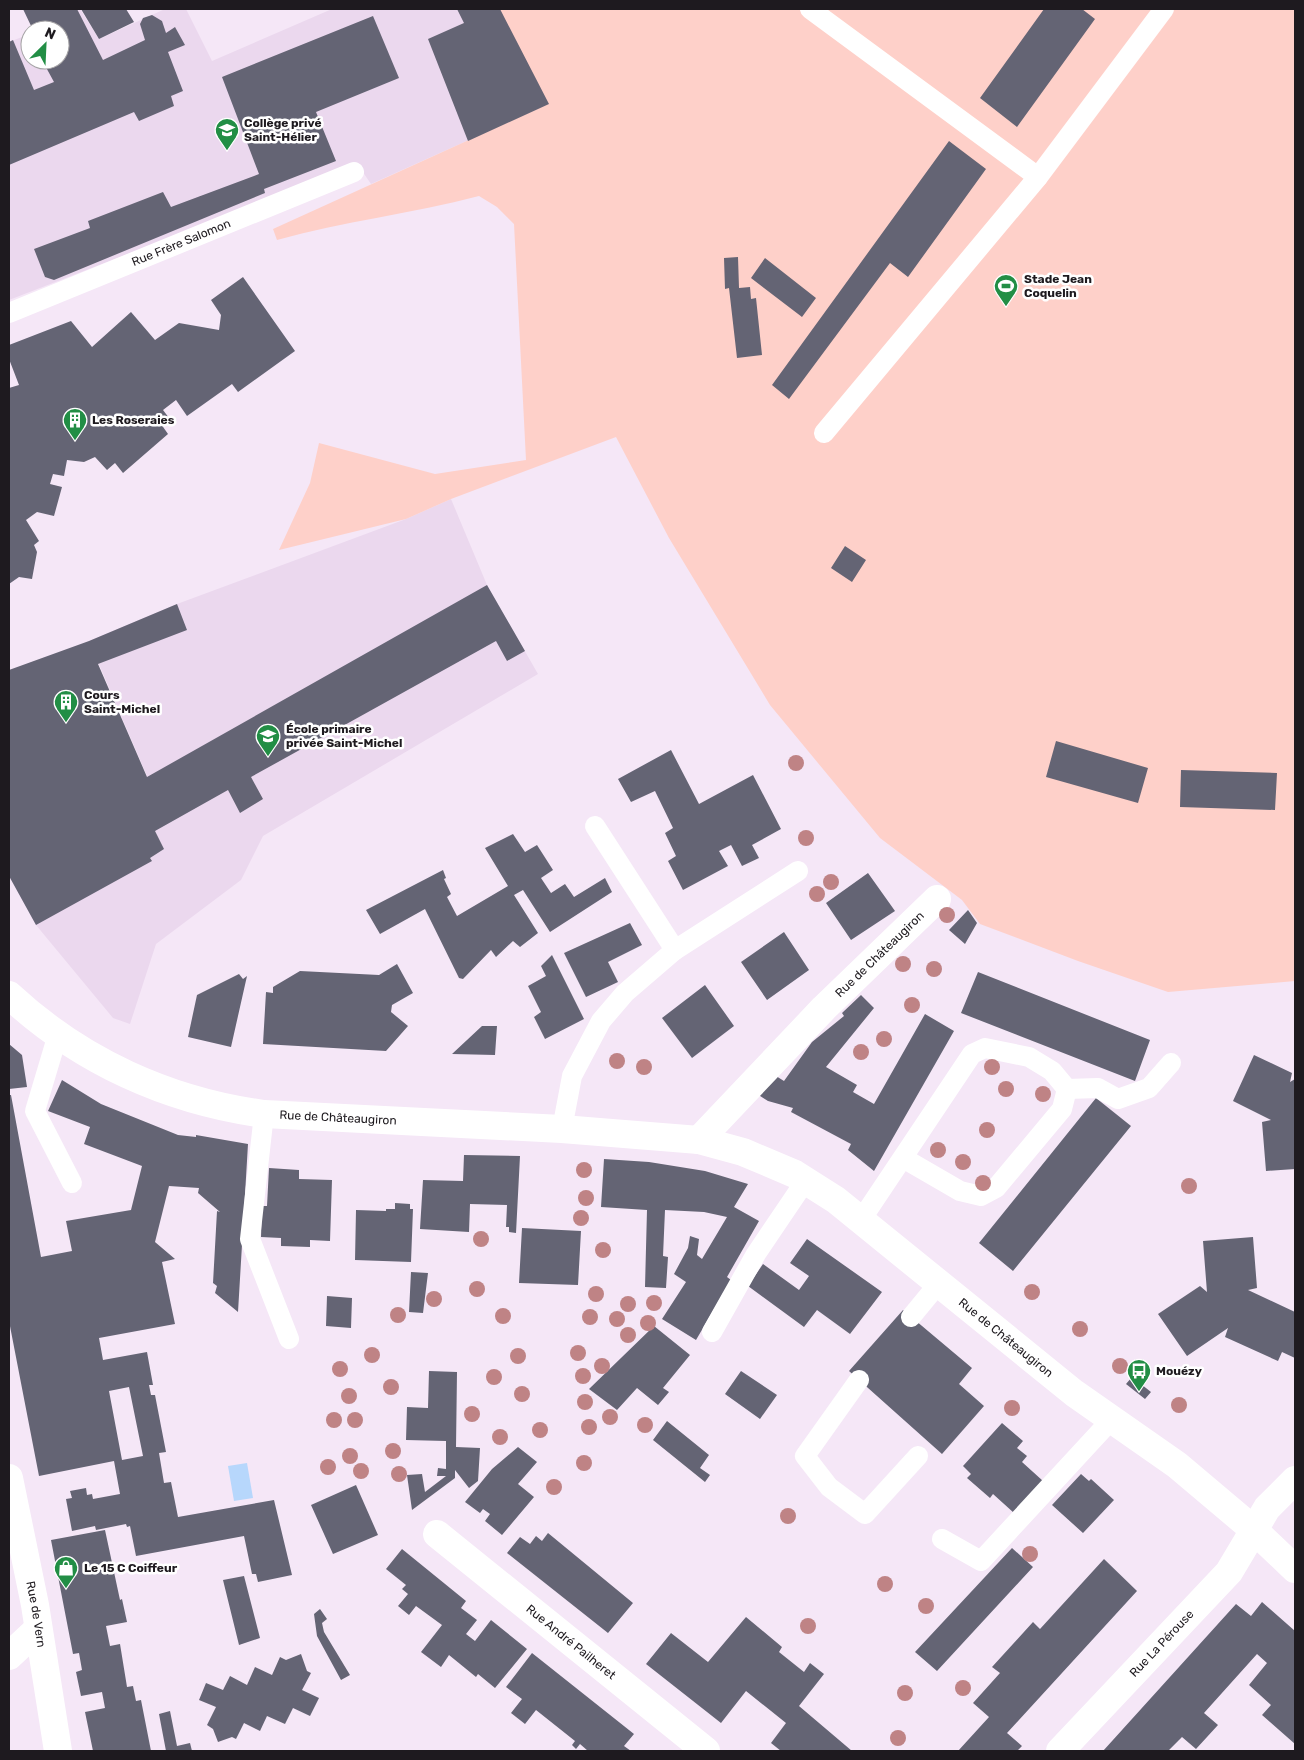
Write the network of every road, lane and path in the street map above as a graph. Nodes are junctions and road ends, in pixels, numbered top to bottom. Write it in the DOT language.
graph roads {
  1 [pos="810,9"];
  2 [pos="1164,9"];
  3 [pos="354,172"];
  4 [pos="1038,177"];
  5 [pos="9,312"];
  6 [pos="824,433"];
  7 [pos="595,826"];
  8 [pos="798,871"];
  9 [pos="938,900"];
  10 [pos="674,950"];
  11 [pos="9,995"];
  12 [pos="58,1034"];
  13 [pos="1171,1063"];
  14 [pos="1067,1089"];
  15 [pos="264,1114"];
  16 [pos="562,1129"];
  17 [pos="699,1140"];
  18 [pos="903,1158"];
  19 [pos="806,1180"];
  20 [pos="72,1183"];
  21 [pos="861,1220"];
  22 [pos="939,1283"];
  23 [pos="911,1317"];
  24 [pos="712,1332"];
  25 [pos="289,1339"];
  26 [pos="859,1380"];
  27 [pos="1112,1419"];
  28 [pos="918,1456"];
  29 [pos="9,1478"];
  30 [pos="1295,1480"];
  31 [pos="1254,1530"];
  32 [pos="436,1534"];
  33 [pos="942,1539"];
  34 [pos="1295,1569"];
  35 [pos="38,1629"];
  36 [pos="9,1656"];
  37 [pos="58,1751"];
  38 [pos="706,1751"];
  39 [pos="1060,1751"];
  1 -- 4 [label="lane"];
  2 -- 4 [label="lane"];
  3 -- 5 [label="lane, Rue Frère Salomon"];
  4 -- 6 [label="lane"];
  7 -- 10 [label="lane"];
  8 -- 10 [label="lane"];
  9 -- 17 [label="main road, Rue de Châteaugiron"];
  10 -- 16 [label="lane"];
  11 -- 12 [label="main road, Rue de Châteaugiron"];
  12 -- 15 [label="main road, Rue de Châteaugiron"];
  12 -- 20 [label="lane"];
  13 -- 14 [label="lane"];
  14 -- 18 [label="lane"];
  14 -- 18 [label="lane"];
  15 -- 16 [label="main road, Rue de Châteaugiron"];
  15 -- 25 [label="lane"];
  16 -- 17 [label="main road, Rue de Châteaugiron"];
  17 -- 19 [label="main road, Rue de Châteaugiron"];
  18 -- 21 [label="lane"];
  19 -- 21 [label="main road, Rue de Châteaugiron"];
  19 -- 24 [label="lane"];
  21 -- 22 [label="main road, Rue de Châteaugiron"];
  22 -- 23 [label="lane"];
  22 -- 27 [label="main road, Rue de Châteaugiron"];
  26 -- 28 [label="lane"];
  27 -- 31 [label="main road, Rue de Châteaugiron"];
  27 -- 33 [label="lane"];
  29 -- 35 [label="main road, Rue de Vern"];
  30 -- 31 [label="main road, Rue La Pérouse"];
  31 -- 34 [label="main road, Rue de Châteaugiron"];
  31 -- 39 [label="main road, Rue La Pérouse"];
  32 -- 38 [label="main road, Rue André Pailheret"];
  35 -- 36 [label="main road"];
  35 -- 37 [label="main road, Rue de Vern"];
}
